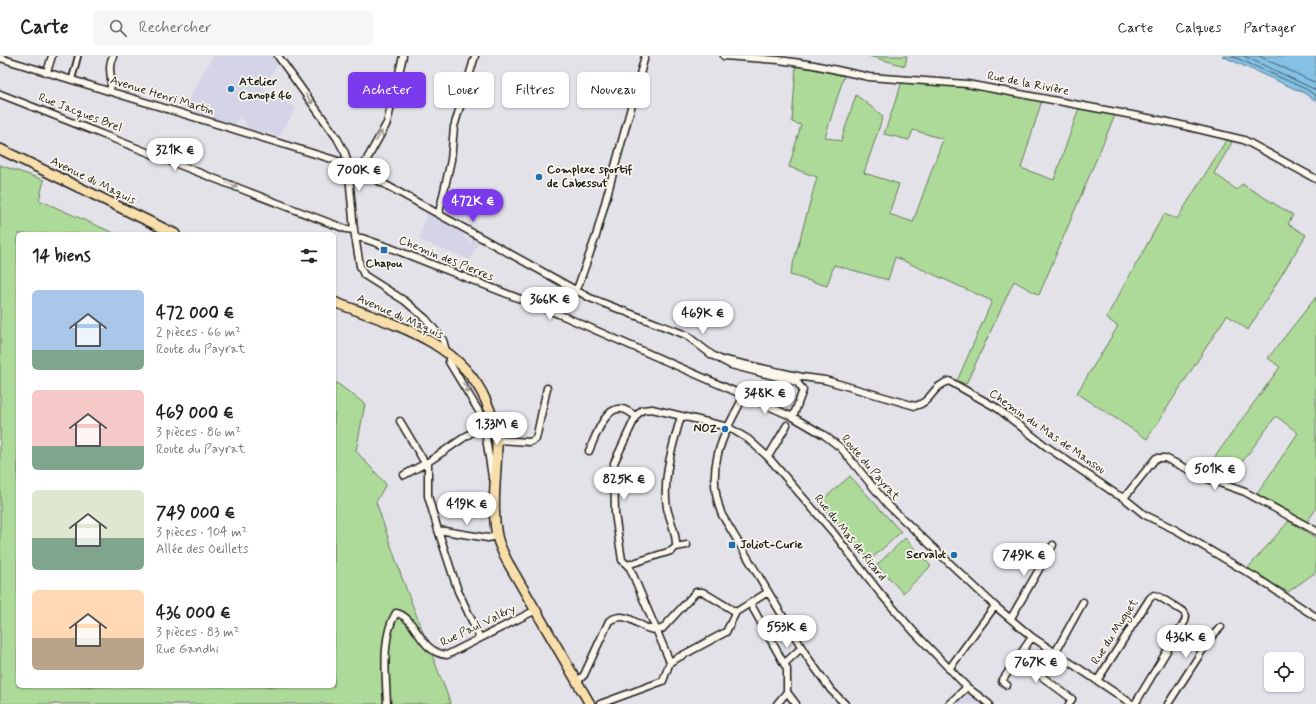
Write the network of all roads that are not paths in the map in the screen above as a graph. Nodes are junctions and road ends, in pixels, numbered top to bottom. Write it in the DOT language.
graph roads {
  1 [pos="52,56"];
  2 [pos="78,56"];
  3 [pos="113,56"];
  4 [pos="278,56"];
  5 [pos="403,56"];
  6 [pos="475,56"];
  7 [pos="645,56"];
  8 [pos="724,56"];
  9 [pos="0,58"];
  10 [pos="47,72"];
  11 [pos="72,79"];
  12 [pos="110,91"];
  13 [pos="0,94"];
  14 [pos="0,149"];
  15 [pos="348,164"];
  16 [pos="361,170"];
  17 [pos="1316,179"];
  18 [pos="438,213"];
  19 [pos="354,230"];
  20 [pos="171,232"];
  21 [pos="356,238"];
  22 [pos="576,292"];
  23 [pos="336,303"];
  24 [pos="449,352"];
  25 [pos="723,360"];
  26 [pos="547,388"];
  27 [pos="744,396"];
  28 [pos="794,414"];
  29 [pos="636,416"];
  30 [pos="680,416"];
  31 [pos="400,421"];
  32 [pos="484,424"];
  33 [pos="787,425"];
  34 [pos="728,427"];
  35 [pos="497,440"];
  36 [pos="589,451"];
  37 [pos="768,457"];
  38 [pos="426,462"];
  39 [pos="404,475"];
  40 [pos="496,477"];
  41 [pos="1124,498"];
  42 [pos="438,530"];
  43 [pos="1316,531"];
  44 [pos="497,536"];
  45 [pos="687,545"];
  46 [pos="1053,545"];
  47 [pos="676,547"];
  48 [pos="627,565"];
  49 [pos="768,592"];
  50 [pos="1083,602"];
  51 [pos="750,603"];
  52 [pos="996,606"];
  53 [pos="536,610"];
  54 [pos="736,612"];
  55 [pos="1316,617"];
  56 [pos="1011,618"];
  57 [pos="1221,627"];
  58 [pos="657,631"];
  59 [pos="1032,637"];
  60 [pos="480,638"];
  61 [pos="802,648"];
  62 [pos="1055,653"];
  63 [pos="1018,659"];
  64 [pos="670,662"];
  65 [pos="784,664"];
  66 [pos="949,670"];
  67 [pos="578,681"];
  68 [pos="1097,681"];
  69 [pos="1007,685"];
  70 [pos="967,687"];
  71 [pos="787,692"];
  72 [pos="387,704"];
  73 [pos="590,704"];
  74 [pos="600,704"];
  75 [pos="777,704"];
  76 [pos="796,704"];
  77 [pos="845,704"];
  78 [pos="949,704"];
  79 [pos="990,704"];
  80 [pos="1069,704"];
  81 [pos="1133,704"];
  82 [pos="1168,704"];
  1 -- 10 [label="street"];
  2 -- 11 [label="street"];
  3 -- 12 [label="street"];
  4 -- 15 [label="street, one-way"];
  16 -- 5 [label="street, one-way"];
  6 -- 18 [label="street"];
  7 -- 22 [label="street"];
  8 -- 17 [label="street, Rue de la Rivière"];
  9 -- 10 [label="street, Avenue Henri Martin"];
  10 -- 11 [label="street, Avenue Henri Martin"];
  11 -- 12 [label="street, Avenue Henri Martin"];
  12 -- 15 [label="street, Avenue Henri Martin"];
  13 -- 19 [label="street, Rue Jacques Brel, one-way"];
  14 -- 20 [label="main road, Avenue du Maquis"];
  15 -- 16 [label="street, Avenue Henri Martin"];
  15 -- 19 [label="street"];
  16 -- 18 [label="street"];
  18 -- 22 [label="street"];
  19 -- 21 [label="street"];
  21 -- 24 [label="street"];
  21 -- 27 [label="street, Chemin des Pierres"];
  22 -- 25 [label="street"];
  23 -- 24 [label="main road, Avenue du Maquis"];
  24 -- 32 [label="street, one-way"];
  24 -- 35 [label="main road, Avenue du Maquis"];
  25 -- 28 [label="street"];
  25 -- 41 [label="street, Chemin du Mas de Mansou"];
  26 -- 35 [label="street"];
  27 -- 28 [label="street, Chemin des Pierres"];
  27 -- 34 [label="street"];
  28 -- 52 [label="street, Route du Payrat"];
  29 -- 30 [label="street, Rue du Mas de Ricard"];
  29 -- 36 [label="street"];
  29 -- 48 [label="street"];
  30 -- 34 [label="street, Rue du Mas de Ricard"];
  30 -- 47 [label="street"];
  31 -- 38 [label="street"];
  32 -- 38 [label="street"];
  32 -- 40 [label="street"];
  33 -- 37 [label="street"];
  34 -- 37 [label="street, Rue du Mas de Ricard"];
  34 -- 49 [label="street"];
  35 -- 40 [label="main road, Avenue du Maquis"];
  37 -- 66 [label="street, Rue du Mas de Ricard"];
  38 -- 39 [label="street"];
  38 -- 42 [label="street"];
  40 -- 44 [label="main road, Avenue du Maquis"];
  41 -- 43 [label="street"];
  41 -- 55 [label="street, Chemin du Mas de Mansou"];
  42 -- 44 [label="street"];
  42 -- 60 [label="street"];
  44 -- 53 [label="main road, Avenue du Maquis"];
  45 -- 47 [label="street"];
  46 -- 56 [label="street"];
  47 -- 48 [label="street"];
  48 -- 58 [label="street"];
  49 -- 51 [label="street"];
  49 -- 61 [label="street"];
  50 -- 62 [label="street"];
  51 -- 54 [label="street"];
  51 -- 65 [label="street"];
  52 -- 56 [label="street, Route du Payrat"];
  52 -- 66 [label="street"];
  53 -- 60 [label="street, Rue Paul Valéry"];
  53 -- 67 [label="main road, Avenue du Maquis"];
  54 -- 58 [label="street"];
  54 -- 64 [label="street"];
  56 -- 59 [label="street, Route du Payrat"];
  57 -- 82 [label="street"];
  58 -- 64 [label="street"];
  58 -- 67 [label="street"];
  59 -- 62 [label="street, Route du Payrat"];
  59 -- 63 [label="street"];
  60 -- 72 [label="street, Rue Paul Valéry"];
  61 -- 65 [label="street"];
  61 -- 77 [label="street"];
  62 -- 68 [label="street, Route du Payrat"];
  63 -- 69 [label="street"];
  63 -- 80 [label="street"];
  64 -- 74 [label="street"];
  65 -- 71 [label="street"];
  66 -- 70 [label="street, Rue du Mas de Ricard"];
  67 -- 73 [label="main road, Avenue du Maquis"];
  68 -- 81 [label="street, Route du Payrat"];
  68 -- 81 [label="street, Rue du Muguet"];
  70 -- 78 [label="street"];
  70 -- 79 [label="street, Rue du Mas de Ricard"];
  71 -- 75 [label="street"];
  71 -- 76 [label="street"];
}
